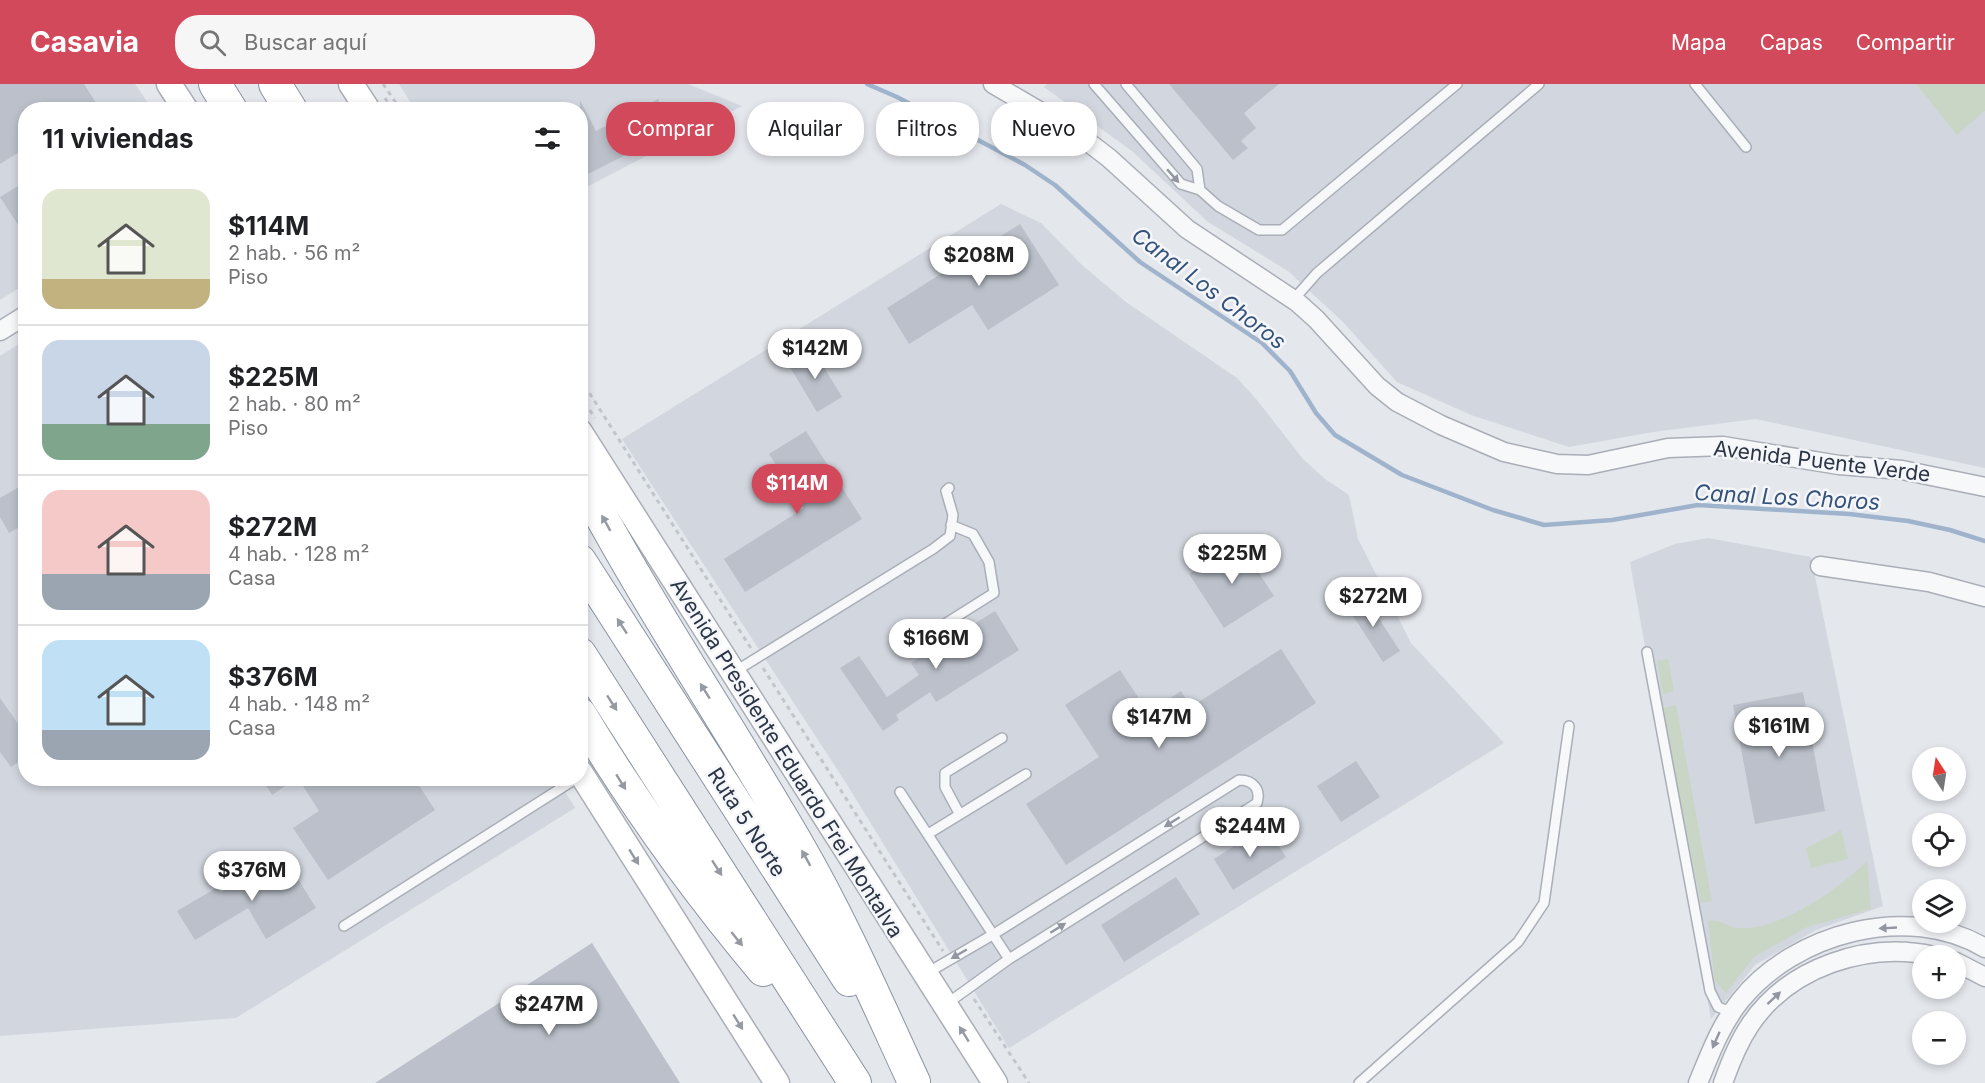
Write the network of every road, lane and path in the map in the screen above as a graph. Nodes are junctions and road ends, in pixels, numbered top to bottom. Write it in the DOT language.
graph roads {
  1 [pos="169,84"];
  2 [pos="215,84"];
  3 [pos="383,84"];
  4 [pos="1094,84"];
  5 [pos="1126,84"];
  6 [pos="1457,84"];
  7 [pos="1539,84"];
  8 [pos="1695,84"];
  9 [pos="1004,86"];
  10 [pos="181,102"];
  11 [pos="226,102"];
  12 [pos="395,102"];
  13 [pos="1746,147"];
  14 [pos="1200,190"];
  15 [pos="1294,299"];
  16 [pos="18,320"];
  17 [pos="0,331"];
  18 [pos="588,391"];
  19 [pos="588,445"];
  20 [pos="1985,487"];
  21 [pos="949,488"];
  22 [pos="588,491"];
  23 [pos="951,525"];
  24 [pos="1820,566"];
  25 [pos="588,573"];
  26 [pos="1985,597"];
  27 [pos="905,649"];
  28 [pos="1647,652"];
  29 [pos="757,658"];
  30 [pos="588,666"];
  31 [pos="734,673"];
  32 [pos="1569,726"];
  33 [pos="588,727"];
  34 [pos="1002,738"];
  35 [pos="1026,774"];
  36 [pos="564,786"];
  37 [pos="586,786"];
  38 [pos="900,792"];
  39 [pos="959,813"];
  40 [pos="928,834"];
  41 [pos="344,926"];
  42 [pos="994,934"];
  43 [pos="1985,948"];
  44 [pos="1912,952"];
  45 [pos="1009,959"];
  46 [pos="949,960"];
  47 [pos="1966,967"];
  48 [pos="924,974"];
  49 [pos="1985,977"];
  50 [pos="967,989"];
  51 [pos="945,1005"];
  52 [pos="1731,1012"];
  53 [pos="837,1054"];
  54 [pos="914,1082"];
  55 [pos="777,1083"];
  56 [pos="855,1083"];
  57 [pos="995,1083"];
  58 [pos="1029,1083"];
  59 [pos="1359,1083"];
  60 [pos="1698,1083"];
  61 [pos="1723,1083"];
  1 -- 10 [label="main road"];
  2 -- 11 [label="highway"];
  3 -- 12 [label="path"];
  4 -- 14 [label="lane, one-way"];
  5 -- 14 [label="lane"];
  6 -- 14 [label="lane"];
  7 -- 15 [label="lane"];
  8 -- 13 [label="lane"];
  9 -- 15 [label="street, Avenida Puente Verde"];
  15 -- 20 [label="street, Avenida Puente Verde"];
  16 -- 17 [label="street"];
  18 -- 29 [label="path"];
  19 -- 31 [label="main road, Avenida Presidente Eduardo Frei Montalva"];
  21 -- 23 [label="lane"];
  54 -- 22 [label="highway, one-way"];
  23 -- 27 [label="lane"];
  23 -- 29 [label="lane"];
  24 -- 26 [label="street"];
  54 -- 25 [label="highway, Ruta 5 Norte, one-way"];
  28 -- 52 [label="lane"];
  29 -- 31 [label="lane"];
  29 -- 46 [label="path"];
  30 -- 53 [label="highway, one-way"];
  31 -- 48 [label="main road, Avenida Presidente Eduardo Frei Montalva"];
  32 -- 59 [label="lane"];
  33 -- 53 [label="highway, one-way"];
  34 -- 39 [label="lane"];
  35 -- 39 [label="lane"];
  36 -- 41 [label="lane"];
  37 -- 55 [label="main road, one-way"];
  38 -- 40 [label="lane"];
  39 -- 40 [label="lane"];
  40 -- 42 [label="lane"];
  42 -- 45 [label="lane"];
  45 -- 42 [label="lane, one-way"];
  42 -- 46 [label="lane, one-way"];
  43 -- 52 [label="street, one-way"];
  61 -- 44 [label="street, one-way"];
  45 -- 50 [label="lane"];
  46 -- 48 [label="lane"];
  47 -- 49 [label="street"];
  48 -- 51 [label="main road, Avenida Presidente Eduardo Frei Montalva"];
  50 -- 51 [label="lane"];
  50 -- 58 [label="path"];
  57 -- 51 [label="main road, Avenida Presidente Eduardo Frei Montalva, one-way"];
  52 -- 60 [label="street, one-way"];
  53 -- 56 [label="highway"];
}
